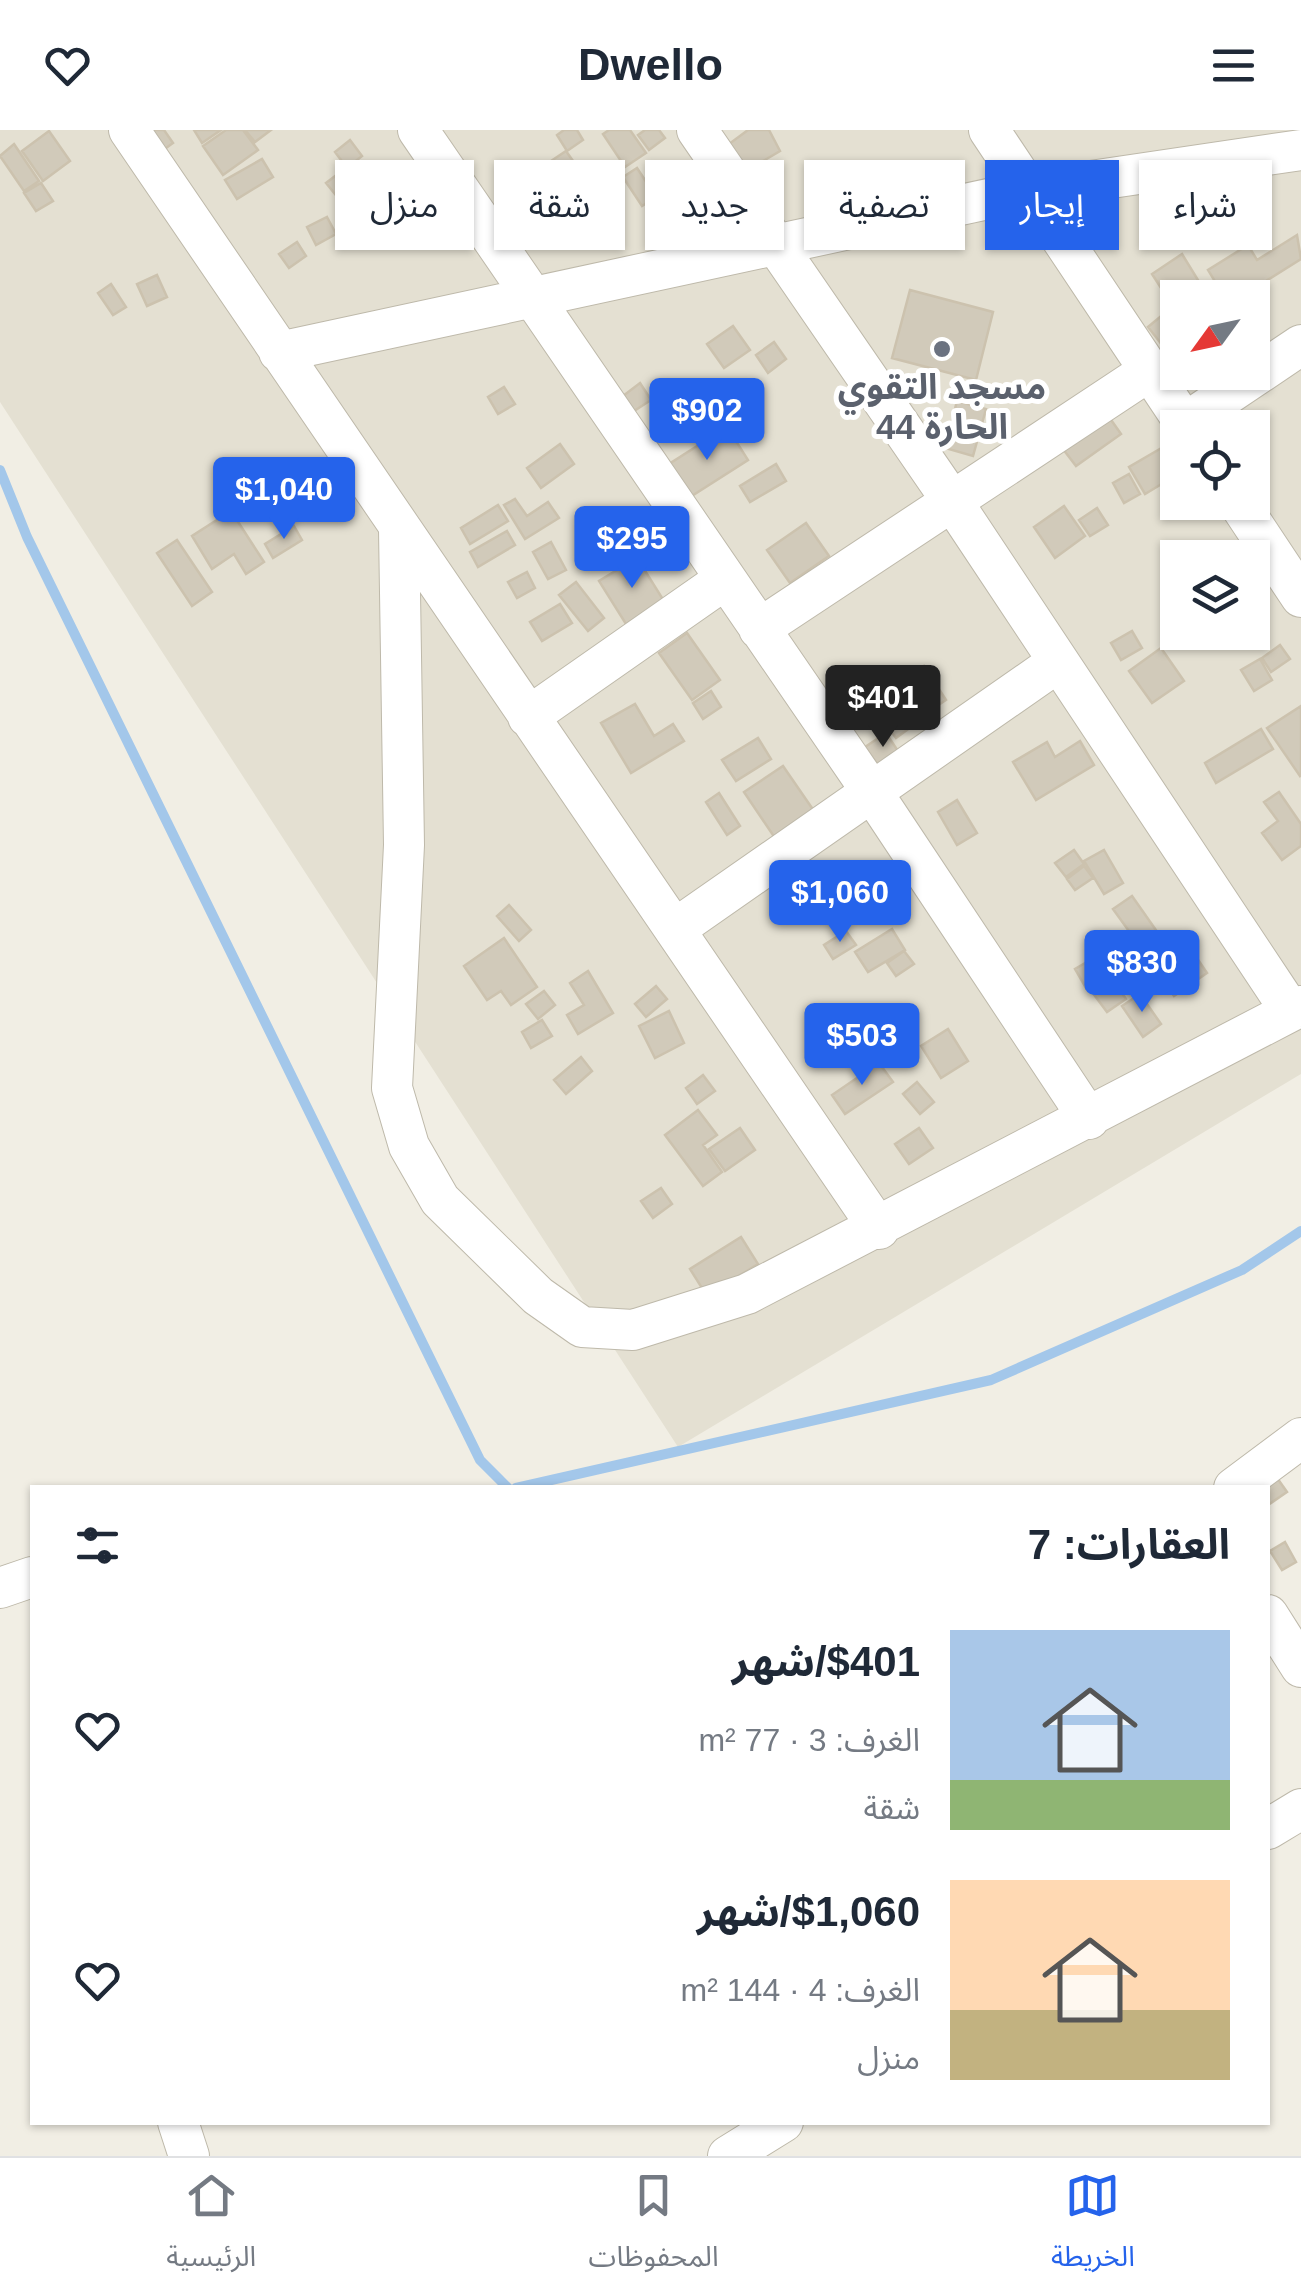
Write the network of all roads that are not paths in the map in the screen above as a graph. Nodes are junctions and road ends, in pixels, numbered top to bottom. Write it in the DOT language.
graph roads {
  1 [pos="128,130"];
  2 [pos="418,130"];
  3 [pos="696,130"];
  4 [pos="989,130"];
  5 [pos="1287,154"];
  6 [pos="717,160"];
  7 [pos="1010,160"];
  8 [pos="1119,178"];
  9 [pos="985,200"];
  10 [pos="784,242"];
  11 [pos="747,250"];
  12 [pos="779,250"];
  13 [pos="1071,250"];
  14 [pos="532,297"];
  15 [pos="1301,346"];
  16 [pos="279,352"];
  17 [pos="1152,369"];
  18 [pos="1177,410"];
  19 [pos="1208,410"];
  20 [pos="952,501"];
  21 [pos="1250,520"];
  22 [pos="400,529"];
  23 [pos="724,580"];
  24 [pos="1301,597"];
  25 [pos="759,629"];
  26 [pos="1058,662"];
  27 [pos="528,717"];
  28 [pos="872,792"];
  29 [pos="674,929"];
  30 [pos="1296,1008"];
  31 [pos="1088,1119"];
  32 [pos="878,1229"];
  33 [pos="1301,1438"];
  34 [pos="1238,1485"];
  35 [pos="30,1577"];
  36 [pos="0,1588"];
  37 [pos="1270,1617"];
  38 [pos="1301,1667"];
  39 [pos="1301,1809"];
  40 [pos="1270,1828"];
  41 [pos="179,2125"];
  42 [pos="778,2125"];
  43 [pos="189,2156"];
  44 [pos="728,2156"];
  1 -- 16 [label="street"];
  2 -- 14 [label="street"];
  3 -- 6 [label="street"];
  4 -- 7 [label="street"];
  5 -- 8 [label="street"];
  9 -- 10 [label="street"];
  11 -- 14 [label="street"];
  12 -- 20 [label="street"];
  13 -- 17 [label="street"];
  14 -- 16 [label="street"];
  14 -- 23 [label="street"];
  15 -- 19 [label="street"];
  16 -- 22 [label="street"];
  17 -- 18 [label="street"];
  17 -- 20 [label="street"];
  20 -- 25 [label="street"];
  20 -- 26 [label="street"];
  21 -- 24 [label="street"];
  22 -- 27 [label="street"];
  22 -- 32 [label="street"];
  23 -- 25 [label="street"];
  23 -- 27 [label="street"];
  25 -- 28 [label="street"];
  26 -- 28 [label="street"];
  26 -- 30 [label="street"];
  27 -- 29 [label="street"];
  28 -- 29 [label="street"];
  28 -- 31 [label="street"];
  29 -- 32 [label="street"];
  30 -- 31 [label="street"];
  31 -- 32 [label="street"];
  33 -- 34 [label="street"];
  35 -- 36 [label="street"];
  37 -- 38 [label="street"];
  39 -- 40 [label="street"];
  41 -- 43 [label="street"];
  42 -- 44 [label="street"];
}
